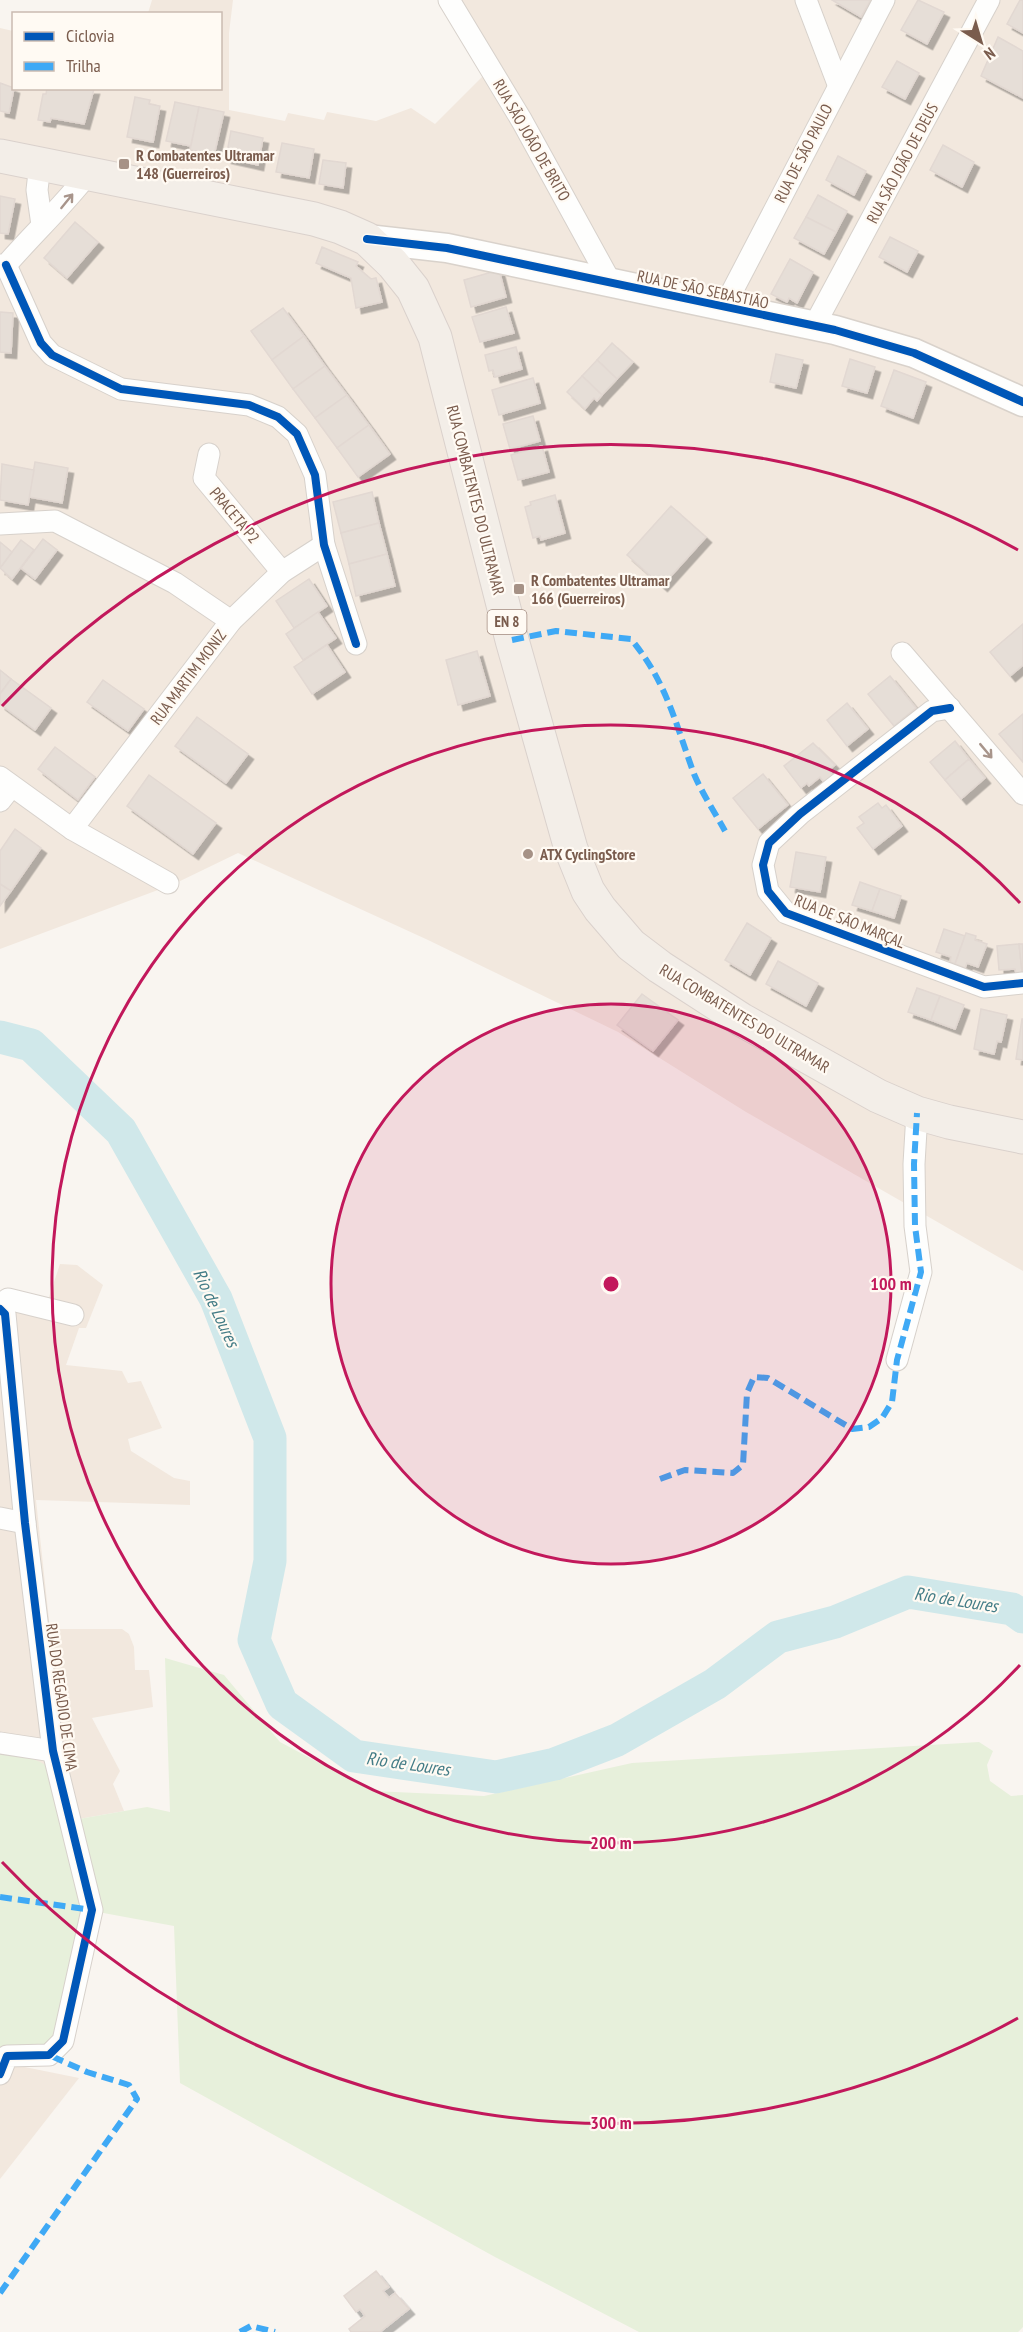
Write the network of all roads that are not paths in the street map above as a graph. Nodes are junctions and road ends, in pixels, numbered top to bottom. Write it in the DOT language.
graph roads {
  1 [pos="449,0"];
  2 [pos="807,0"];
  3 [pos="884,0"];
  4 [pos="989,0"];
  5 [pos="838,84"];
  6 [pos="0,156"];
  7 [pos="40,164"];
  8 [pos="88,174"];
  9 [pos="42,225"];
  10 [pos="368,239"];
  11 [pos="3,265"];
  12 [pos="611,283"];
  13 [pos="724,307"];
  14 [pos="814,326"];
  15 [pos="1023,402"];
  16 [pos="209,454"];
  17 [pos="0,524"];
  18 [pos="324,545"];
  19 [pos="282,572"];
  20 [pos="231,621"];
  21 [pos="356,644"];
  22 [pos="902,653"];
  23 [pos="950,708"];
  24 [pos="4,788"];
  25 [pos="1022,792"];
  26 [pos="72,829"];
  27 [pos="168,883"];
  28 [pos="1023,983"];
  29 [pos="917,1113"];
  30 [pos="1023,1137"];
  31 [pos="0,1307"];
  32 [pos="73,1315"];
  33 [pos="897,1360"];
  34 [pos="7,1382"];
  35 [pos="0,1518"];
  36 [pos="25,1522"];
  37 [pos="0,1743"];
  38 [pos="53,1750"];
  39 [pos="2,2062"];
  1 -- 12 [label="street, RUA SÃO JOÃO DE BRITO"];
  2 -- 5 [label="street"];
  3 -- 5 [label="street, RUA DE SÃO PAULO"];
  4 -- 14 [label="street, RUA SÃO JOÃO DE DEUS"];
  5 -- 13 [label="street, RUA DE SÃO PAULO"];
  6 -- 7 [label="main road, RUA COMBATENTES DO ULTRAMAR / EN 8"];
  7 -- 8 [label="main road, RUA COMBATENTES DO ULTRAMAR / EN 8"];
  7 -- 9 [label="street"];
  9 -- 8 [label="street, one-way"];
  8 -- 10 [label="main road, RUA COMBATENTES DO ULTRAMAR / EN 8"];
  9 -- 11 [label="street"];
  10 -- 12 [label="street, RUA DE SÃO SEBASTIÃO"];
  10 -- 29 [label="main road, RUA COMBATENTES DO ULTRAMAR / EN 8"];
  11 -- 18 [label="street"];
  12 -- 13 [label="street, RUA DE SÃO SEBASTIÃO"];
  13 -- 14 [label="street, RUA DE SÃO SEBASTIÃO"];
  14 -- 15 [label="street, RUA DE SÃO SEBASTIÃO"];
  16 -- 19 [label="street, PRACETA P2"];
  17 -- 20 [label="street"];
  18 -- 19 [label="street, RUA MARTIM MONIZ"];
  18 -- 21 [label="street"];
  19 -- 20 [label="street, RUA MARTIM MONIZ"];
  20 -- 26 [label="street, RUA MARTIM MONIZ"];
  22 -- 23 [label="street"];
  23 -- 25 [label="street, one-way"];
  23 -- 28 [label="street, RUA DE SÃO MARÇAL"];
  24 -- 26 [label="street"];
  26 -- 27 [label="street"];
  29 -- 30 [label="main road, RUA COMBATENTES DO ULTRAMAR / EN 8"];
  29 -- 33 [label="street"];
  31 -- 32 [label="street"];
  31 -- 34 [label="street, RUA DO REGADIO DE CIMA"];
  34 -- 36 [label="street, RUA DO REGADIO DE CIMA"];
  35 -- 36 [label="street"];
  36 -- 38 [label="street, RUA DO REGADIO DE CIMA"];
  37 -- 38 [label="street"];
  38 -- 39 [label="street, RUA DO REGADIO DE CIMA"];
}
